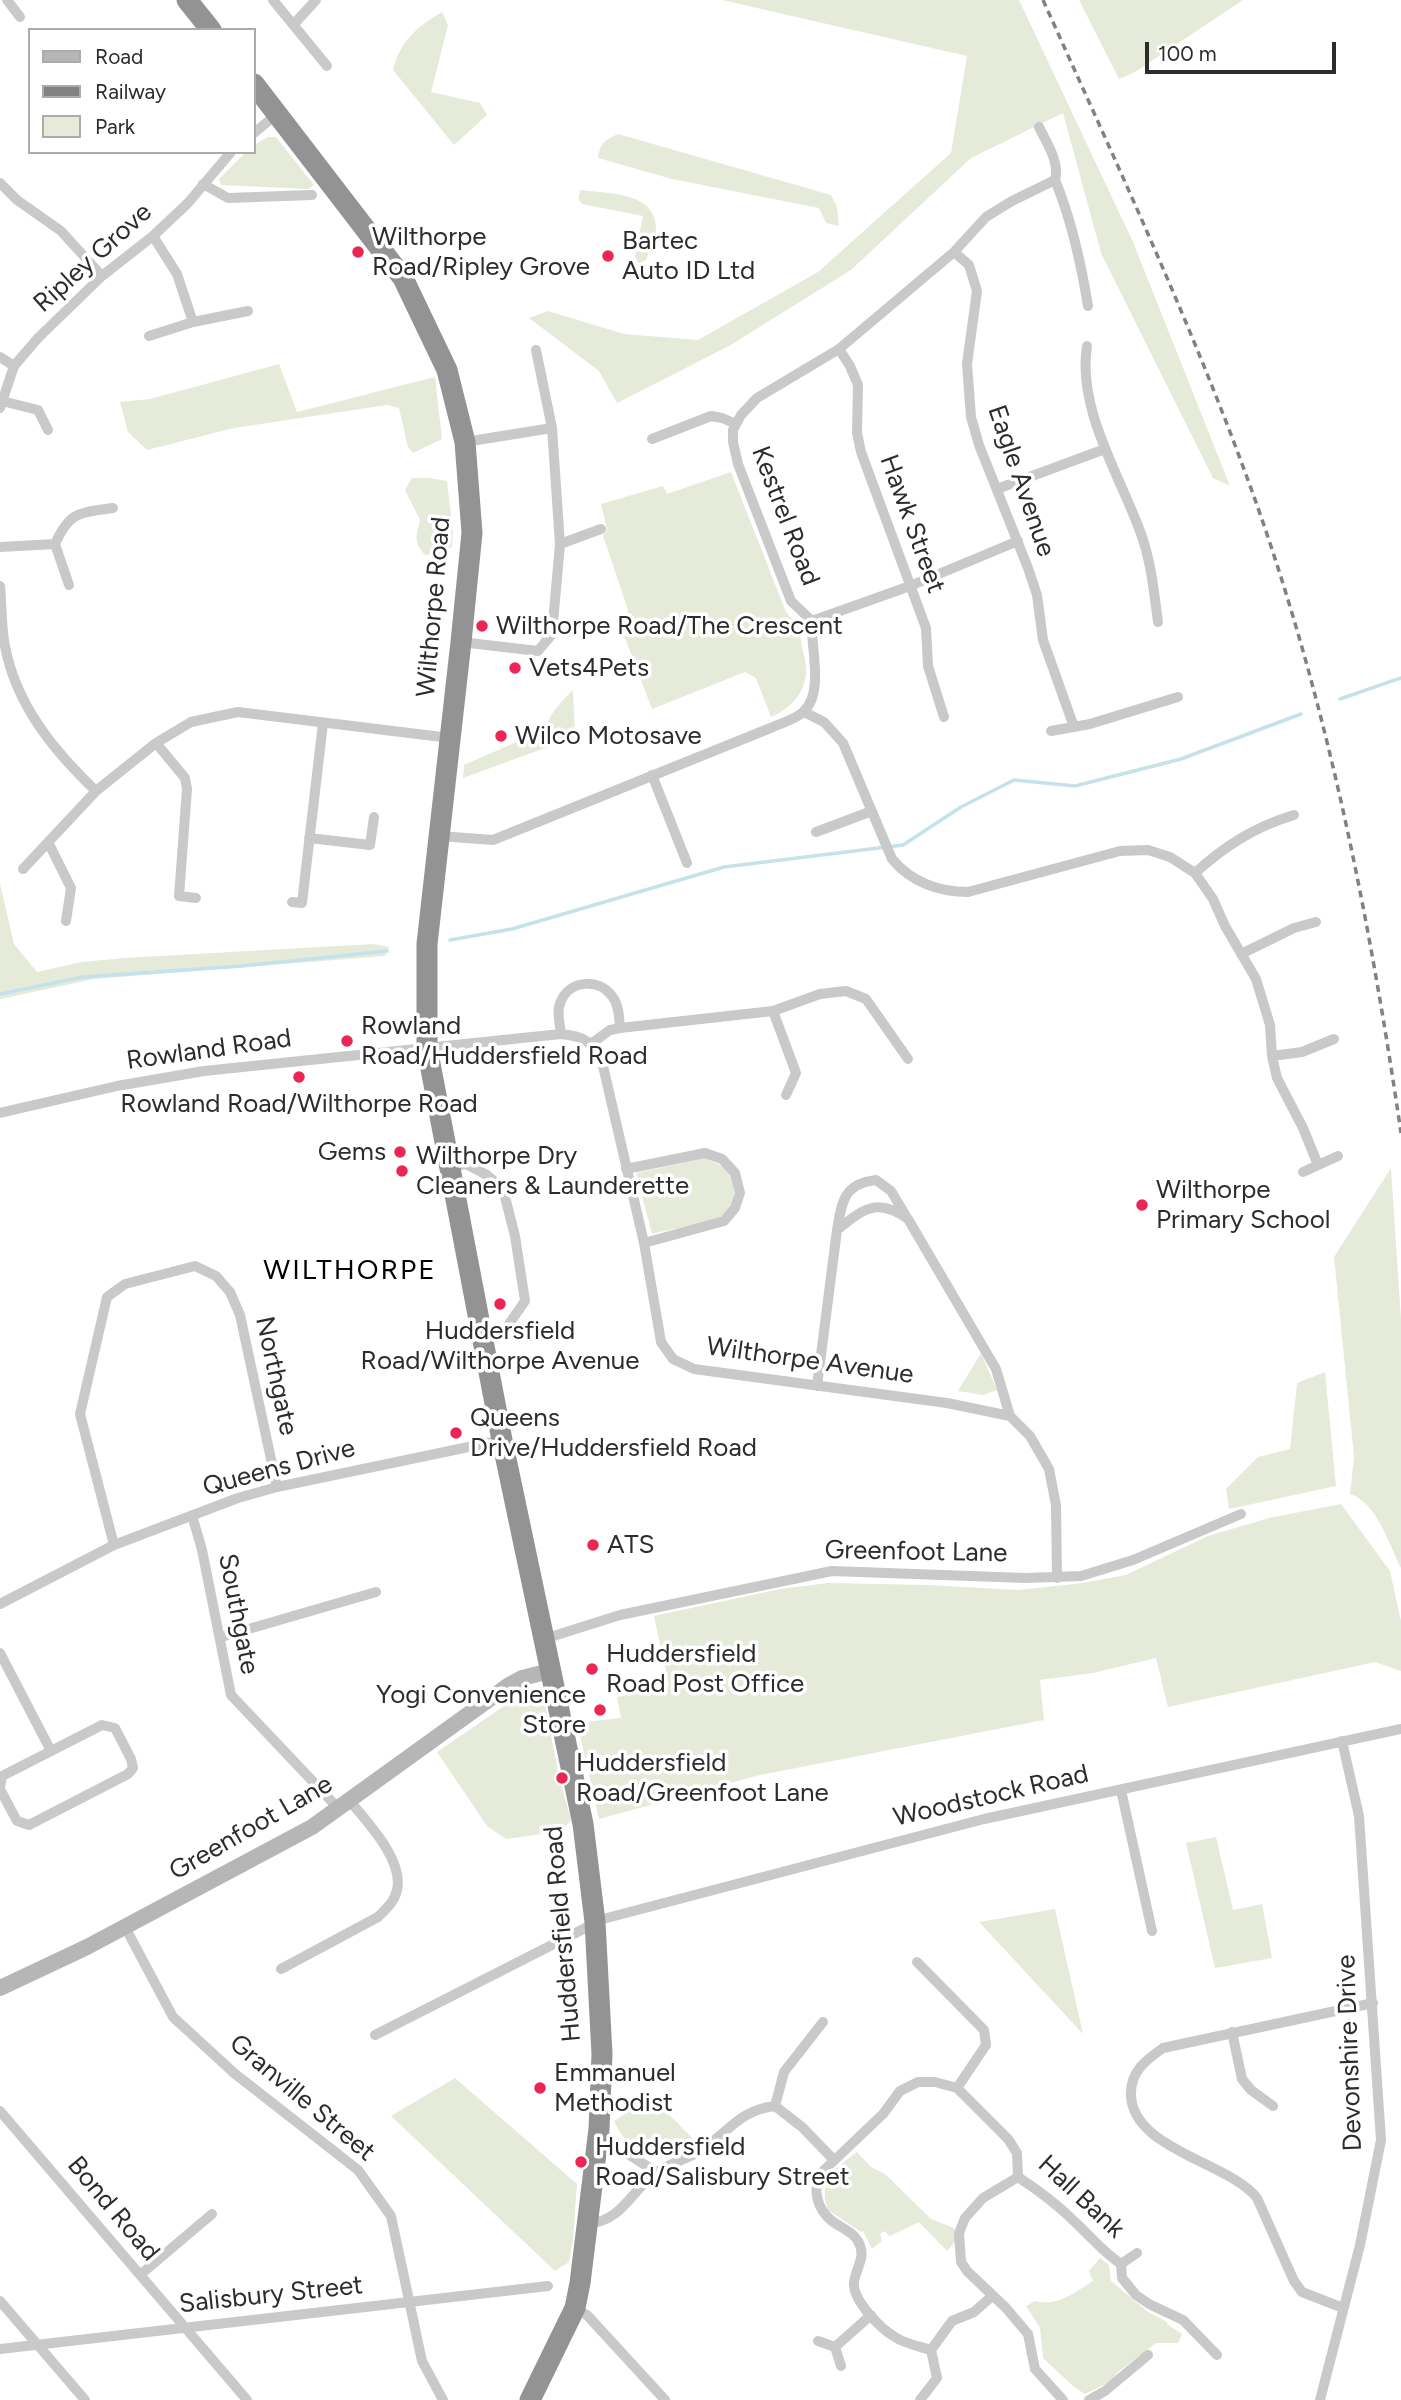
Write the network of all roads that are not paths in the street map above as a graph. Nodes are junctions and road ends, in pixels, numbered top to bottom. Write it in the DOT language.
graph roads {
  1 [pos="7,0"];
  2 [pos="187,0"];
  3 [pos="273,0"];
  4 [pos="316,0"];
  5 [pos="20,17"];
  6 [pos="293,24"];
  7 [pos="209,28"];
  8 [pos="327,66"];
  9 [pos="256,87"];
  10 [pos="277,114"];
  11 [pos="1039,127"];
  12 [pos="256,131"];
  13 [pos="226,154"];
  14 [pos="1055,180"];
  15 [pos="0,183"];
  16 [pos="203,184"];
  17 [pos="313,195"];
  18 [pos="153,236"];
  19 [pos="954,252"];
  20 [pos="102,276"];
  21 [pos="1088,306"];
  22 [pos="248,311"];
  23 [pos="193,322"];
  24 [pos="149,336"];
  25 [pos="1087,346"];
  26 [pos="839,349"];
  27 [pos="536,350"];
  28 [pos="0,357"];
  29 [pos="15,366"];
  30 [pos="1,405"];
  31 [pos="736,424"];
  32 [pos="552,428"];
  33 [pos="682,428"];
  34 [pos="48,430"];
  35 [pos="652,439"];
  36 [pos="687,440"];
  37 [pos="465,442"];
  38 [pos="1105,449"];
  39 [pos="997,489"];
  40 [pos="113,508"];
  41 [pos="601,529"];
  42 [pos="1018,541"];
  43 [pos="55,544"];
  44 [pos="560,544"];
  45 [pos="0,547"];
  46 [pos="69,585"];
  47 [pos="0,586"];
  48 [pos="910,586"];
  49 [pos="812,621"];
  50 [pos="1158,622"];
  51 [pos="461,642"];
  52 [pos="1178,697"];
  53 [pos="804,712"];
  54 [pos="944,717"];
  55 [pos="323,723"];
  56 [pos="1074,727"];
  57 [pos="1051,730"];
  58 [pos="450,738"];
  59 [pos="156,743"];
  60 [pos="652,775"];
  61 [pos="96,791"];
  62 [pos="872,811"];
  63 [pos="1294,815"];
  64 [pos="374,817"];
  65 [pos="817,832"];
  66 [pos="439,835"];
  67 [pos="309,838"];
  68 [pos="48,842"];
  69 [pos="687,863"];
  70 [pos="23,869"];
  71 [pos="1195,873"];
  72 [pos="196,898"];
  73 [pos="292,902"];
  74 [pos="66,921"];
  75 [pos="1316,922"];
  76 [pos="427,944"];
  77 [pos="1241,954"];
  78 [pos="774,1011"];
  79 [pos="620,1028"];
  80 [pos="561,1034"];
  81 [pos="1334,1039"];
  82 [pos="592,1043"];
  83 [pos="427,1048"];
  84 [pos="1272,1056"];
  85 [pos="908,1059"];
  86 [pos="786,1094"];
  87 [pos="0,1113"];
  88 [pos="1338,1157"];
  89 [pos="1318,1165"];
  90 [pos="448,1167"];
  91 [pos="626,1169"];
  92 [pos="1303,1172"];
  93 [pos="908,1219"];
  94 [pos="837,1230"];
  95 [pos="644,1243"];
  96 [pos="483,1334"];
  97 [pos="817,1386"];
  98 [pos="1010,1416"];
  99 [pos="502,1440"];
  100 [pos="277,1487"];
  101 [pos="1241,1514"];
  102 [pos="192,1515"];
  103 [pos="114,1545"];
  104 [pos="1057,1578"];
  105 [pos="376,1592"];
  106 [pos="0,1604"];
  107 [pos="220,1637"];
  108 [pos="544,1639"];
  109 [pos="0,1653"];
  110 [pos="550,1671"];
  111 [pos="1401,1729"];
  112 [pos="1342,1741"];
  113 [pos="51,1751"];
  114 [pos="0,1788"];
  115 [pos="1121,1790"];
  116 [pos="343,1804"];
  117 [pos="595,1922"];
  118 [pos="125,1927"];
  119 [pos="1152,1931"];
  120 [pos="918,1962"];
  121 [pos="281,1969"];
  122 [pos="0,1988"];
  123 [pos="1373,2003"];
  124 [pos="823,2022"];
  125 [pos="1232,2032"];
  126 [pos="375,2035"];
  127 [pos="957,2088"];
  128 [pos="775,2106"];
  129 [pos="1273,2106"];
  130 [pos="0,2111"];
  131 [pos="599,2129"];
  132 [pos="834,2159"];
  133 [pos="656,2172"];
  134 [pos="1018,2177"];
  135 [pos="212,2214"];
  136 [pos="588,2224"];
  137 [pos="1137,2253"];
  138 [pos="1121,2264"];
  139 [pos="140,2275"];
  140 [pos="548,2286"];
  141 [pos="991,2297"];
  142 [pos="0,2301"];
  143 [pos="410,2302"];
  144 [pos="575,2308"];
  145 [pos="1343,2308"];
  146 [pos="871,2315"];
  147 [pos="185,2328"];
  148 [pos="818,2341"];
  149 [pos="37,2345"];
  150 [pos="835,2347"];
  151 [pos="0,2349"];
  152 [pos="931,2350"];
  153 [pos="1148,2355"];
  154 [pos="1216,2355"];
  155 [pos="841,2366"];
  156 [pos="85,2400"];
  157 [pos="247,2400"];
  158 [pos="443,2400"];
  159 [pos="530,2400"];
  160 [pos="665,2400"];
  161 [pos="920,2400"];
  162 [pos="1063,2400"];
  163 [pos="1089,2400"];
  164 [pos="1320,2400"];
  1 -- 5 [label="street"];
  2 -- 7 [label="highway"];
  3 -- 6 [label="street"];
  4 -- 6 [label="street"];
  6 -- 8 [label="street"];
  9 -- 10 [label="highway, Wilthorpe Road"];
  10 -- 12 [label="street"];
  10 -- 37 [label="highway, Wilthorpe Road"];
  11 -- 14 [label="street"];
  13 -- 16 [label="street, Ripley Grove"];
  14 -- 19 [label="street, Kestrel Road"];
  14 -- 21 [label="street"];
  15 -- 20 [label="street"];
  16 -- 17 [label="street"];
  16 -- 18 [label="street, Ripley Grove"];
  18 -- 20 [label="street, Ripley Grove"];
  18 -- 23 [label="street"];
  19 -- 26 [label="street, Kestrel Road"];
  19 -- 39 [label="street, Eagle Avenue"];
  20 -- 29 [label="street, Ripley Grove"];
  22 -- 23 [label="street"];
  23 -- 24 [label="street"];
  25 -- 38 [label="street"];
  26 -- 31 [label="street, Kestrel Road"];
  26 -- 48 [label="street, Hawk Street"];
  27 -- 32 [label="street"];
  28 -- 29 [label="street"];
  29 -- 30 [label="street, Ripley Grove"];
  30 -- 34 [label="street"];
  31 -- 33 [label="street"];
  31 -- 49 [label="street, Kestrel Road"];
  32 -- 37 [label="street"];
  32 -- 44 [label="street"];
  33 -- 35 [label="street"];
  33 -- 36 [label="street"];
  37 -- 51 [label="highway, Wilthorpe Road"];
  38 -- 39 [label="street"];
  38 -- 50 [label="street"];
  39 -- 42 [label="street, Eagle Avenue"];
  40 -- 43 [label="street"];
  41 -- 44 [label="street"];
  42 -- 48 [label="street"];
  42 -- 56 [label="street, Eagle Avenue"];
  43 -- 45 [label="street"];
  43 -- 46 [label="street"];
  44 -- 51 [label="street"];
  47 -- 61 [label="street"];
  48 -- 49 [label="street"];
  48 -- 54 [label="street, Hawk Street"];
  49 -- 53 [label="street, Kestrel Road"];
  51 -- 58 [label="highway, Wilthorpe Road"];
  52 -- 56 [label="street"];
  53 -- 60 [label="street"];
  53 -- 62 [label="street"];
  55 -- 58 [label="street"];
  55 -- 59 [label="street"];
  55 -- 67 [label="street"];
  56 -- 57 [label="street"];
  58 -- 66 [label="highway, Wilthorpe Road"];
  59 -- 61 [label="street"];
  59 -- 72 [label="street"];
  60 -- 66 [label="street"];
  60 -- 69 [label="street"];
  61 -- 68 [label="street"];
  62 -- 65 [label="street"];
  62 -- 71 [label="street"];
  63 -- 71 [label="street"];
  64 -- 67 [label="street"];
  66 -- 76 [label="highway, Wilthorpe Road"];
  67 -- 73 [label="street"];
  68 -- 70 [label="street"];
  68 -- 74 [label="street"];
  71 -- 77 [label="street"];
  75 -- 77 [label="street"];
  76 -- 83 [label="highway, Huddersfield Road"];
  77 -- 84 [label="street"];
  78 -- 79 [label="street"];
  78 -- 85 [label="street"];
  78 -- 86 [label="street"];
  79 -- 80 [label="street"];
  79 -- 82 [label="street"];
  80 -- 82 [label="street"];
  80 -- 83 [label="street"];
  81 -- 84 [label="street"];
  82 -- 91 [label="street, Wilthorpe Avenue"];
  83 -- 87 [label="street, Rowland Road"];
  83 -- 90 [label="highway, Huddersfield Road"];
  84 -- 89 [label="street"];
  88 -- 89 [label="street"];
  89 -- 92 [label="street"];
  90 -- 96 [label="highway, Huddersfield Road"];
  90 -- 96 [label="street"];
  91 -- 95 [label="street, Wilthorpe Avenue"];
  91 -- 95 [label="street"];
  93 -- 94 [label="street"];
  93 -- 94 [label="street"];
  93 -- 98 [label="street"];
  94 -- 97 [label="street"];
  95 -- 97 [label="street, Wilthorpe Avenue"];
  96 -- 99 [label="highway, Huddersfield Road"];
  97 -- 98 [label="street, Wilthorpe Avenue"];
  98 -- 104 [label="street"];
  99 -- 100 [label="street, Queens Drive"];
  99 -- 108 [label="highway, Huddersfield Road"];
  100 -- 102 [label="street, Queens Drive"];
  100 -- 103 [label="street, Northgate"];
  101 -- 104 [label="street, Greenfoot Lane"];
  102 -- 103 [label="street, Queens Drive"];
  102 -- 107 [label="street, Southgate"];
  103 -- 106 [label="street, Queens Drive"];
  104 -- 108 [label="street, Greenfoot Lane"];
  105 -- 107 [label="street"];
  107 -- 116 [label="street, Southgate"];
  108 -- 110 [label="highway, Huddersfield Road"];
  109 -- 113 [label="street"];
  110 -- 116 [label="street, Greenfoot Lane"];
  110 -- 117 [label="highway, Huddersfield Road"];
  111 -- 112 [label="street, Woodstock Road"];
  112 -- 115 [label="street, Woodstock Road"];
  112 -- 123 [label="street, Devonshire Drive"];
  113 -- 114 [label="street"];
  113 -- 114 [label="street"];
  115 -- 117 [label="street, Woodstock Road"];
  115 -- 119 [label="street"];
  116 -- 118 [label="street, Greenfoot Lane"];
  116 -- 121 [label="street, Southgate"];
  117 -- 126 [label="street, Woodstock Road"];
  117 -- 131 [label="highway, Huddersfield Road"];
  118 -- 122 [label="street, Greenfoot Lane"];
  118 -- 143 [label="street, Granville Street"];
  120 -- 127 [label="street"];
  123 -- 125 [label="street"];
  123 -- 145 [label="street, Devonshire Drive"];
  124 -- 128 [label="street"];
  125 -- 129 [label="street"];
  125 -- 145 [label="street"];
  127 -- 132 [label="street"];
  127 -- 134 [label="street, Hall Bank"];
  128 -- 132 [label="street"];
  128 -- 133 [label="street"];
  130 -- 139 [label="street, Bond Road"];
  131 -- 133 [label="street"];
  131 -- 136 [label="highway, Huddersfield Road"];
  132 -- 146 [label="street"];
  133 -- 136 [label="street"];
  134 -- 138 [label="street, Hall Bank"];
  134 -- 141 [label="street"];
  135 -- 139 [label="street"];
  136 -- 144 [label="highway, Huddersfield Road"];
  137 -- 138 [label="street, Hall Bank"];
  138 -- 154 [label="street, Hall Bank"];
  139 -- 147 [label="street, Bond Road"];
  140 -- 143 [label="street, Salisbury Street"];
  141 -- 152 [label="street"];
  141 -- 162 [label="street"];
  142 -- 149 [label="street"];
  143 -- 147 [label="street, Salisbury Street"];
  143 -- 158 [label="street, Granville Street"];
  144 -- 159 [label="highway, Huddersfield Road"];
  144 -- 160 [label="street"];
  145 -- 164 [label="street, Devonshire Drive"];
  146 -- 150 [label="street"];
  146 -- 152 [label="street"];
  147 -- 149 [label="street, Salisbury Street"];
  147 -- 157 [label="street, Bond Road"];
  148 -- 150 [label="street"];
  149 -- 151 [label="street, Salisbury Street"];
  149 -- 156 [label="street"];
  150 -- 155 [label="street"];
  152 -- 161 [label="street"];
  153 -- 163 [label="street"];
}
